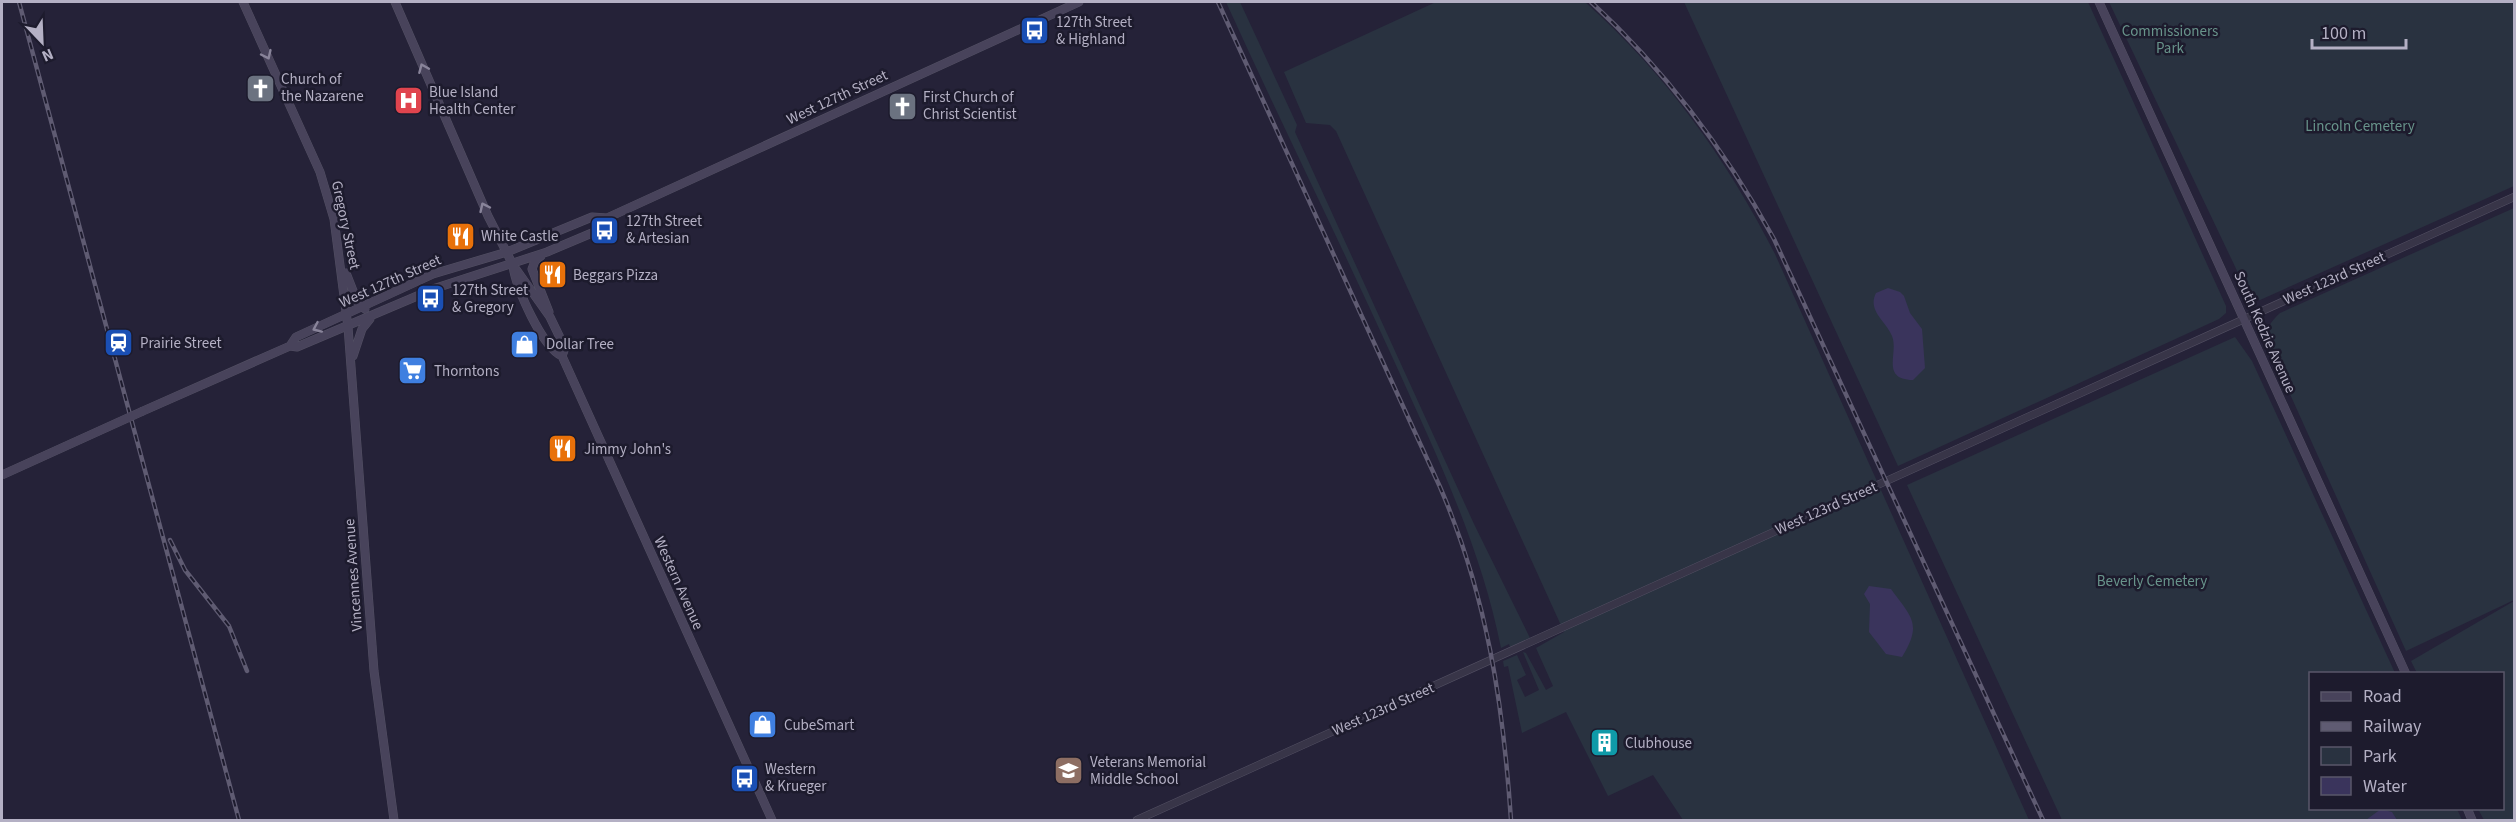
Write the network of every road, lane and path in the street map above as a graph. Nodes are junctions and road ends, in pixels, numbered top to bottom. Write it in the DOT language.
graph roads {
  1 [pos="243,2"];
  2 [pos="395,2"];
  3 [pos="1079,2"];
  4 [pos="2099,2"];
  5 [pos="2514,197"];
  6 [pos="608,218"];
  7 [pos="507,252"];
  8 [pos="547,252"];
  9 [pos="341,263"];
  10 [pos="513,265"];
  11 [pos="362,307"];
  12 [pos="347,315"];
  13 [pos="373,316"];
  14 [pos="550,317"];
  15 [pos="2244,318"];
  16 [pos="348,327"];
  17 [pos="290,345"];
  18 [pos="562,357"];
  19 [pos="351,364"];
  20 [pos="2,475"];
  21 [pos="2405,672"];
  22 [pos="394,820"];
  23 [pos="772,820"];
  24 [pos="1137,820"];
  1 -- 9 [label="main road, Gregory Street, one-way"];
  7 -- 2 [label="main road, Western Avenue, one-way"];
  3 -- 6 [label="main road, West 127th Street"];
  4 -- 15 [label="main road, South Kedzie Avenue"];
  5 -- 15 [label="street, West 123rd Street"];
  6 -- 7 [label="main road, West 127th Street"];
  6 -- 8 [label="main road, West 127th Street"];
  7 -- 10 [label="main road, Western Avenue"];
  7 -- 11 [label="main road, West 127th Street"];
  8 -- 10 [label="main road, West 127th Street"];
  8 -- 14 [label="main road"];
  9 -- 11 [label="main road"];
  9 -- 12 [label="main road, Gregory Street"];
  10 -- 13 [label="main road, West 127th Street"];
  10 -- 14 [label="main road, Western Avenue"];
  10 -- 18 [label="main road, Western Avenue"];
  11 -- 12 [label="main road, West 127th Street"];
  11 -- 13 [label="main road"];
  12 -- 16 [label="main road, Gregory Street"];
  12 -- 17 [label="main road, West 127th Street, one-way"];
  13 -- 16 [label="main road, West 127th Street"];
  13 -- 19 [label="main road"];
  14 -- 18 [label="main road, Western Avenue"];
  15 -- 21 [label="main road, South Kedzie Avenue"];
  15 -- 24 [label="street, West 123rd Street"];
  16 -- 17 [label="main road, West 127th Street"];
  16 -- 19 [label="main road, Vincennes Avenue"];
  17 -- 20 [label="main road, West 127th Street, bridge"];
  18 -- 23 [label="main road, Western Avenue"];
  19 -- 22 [label="main road, Vincennes Avenue"];
}
